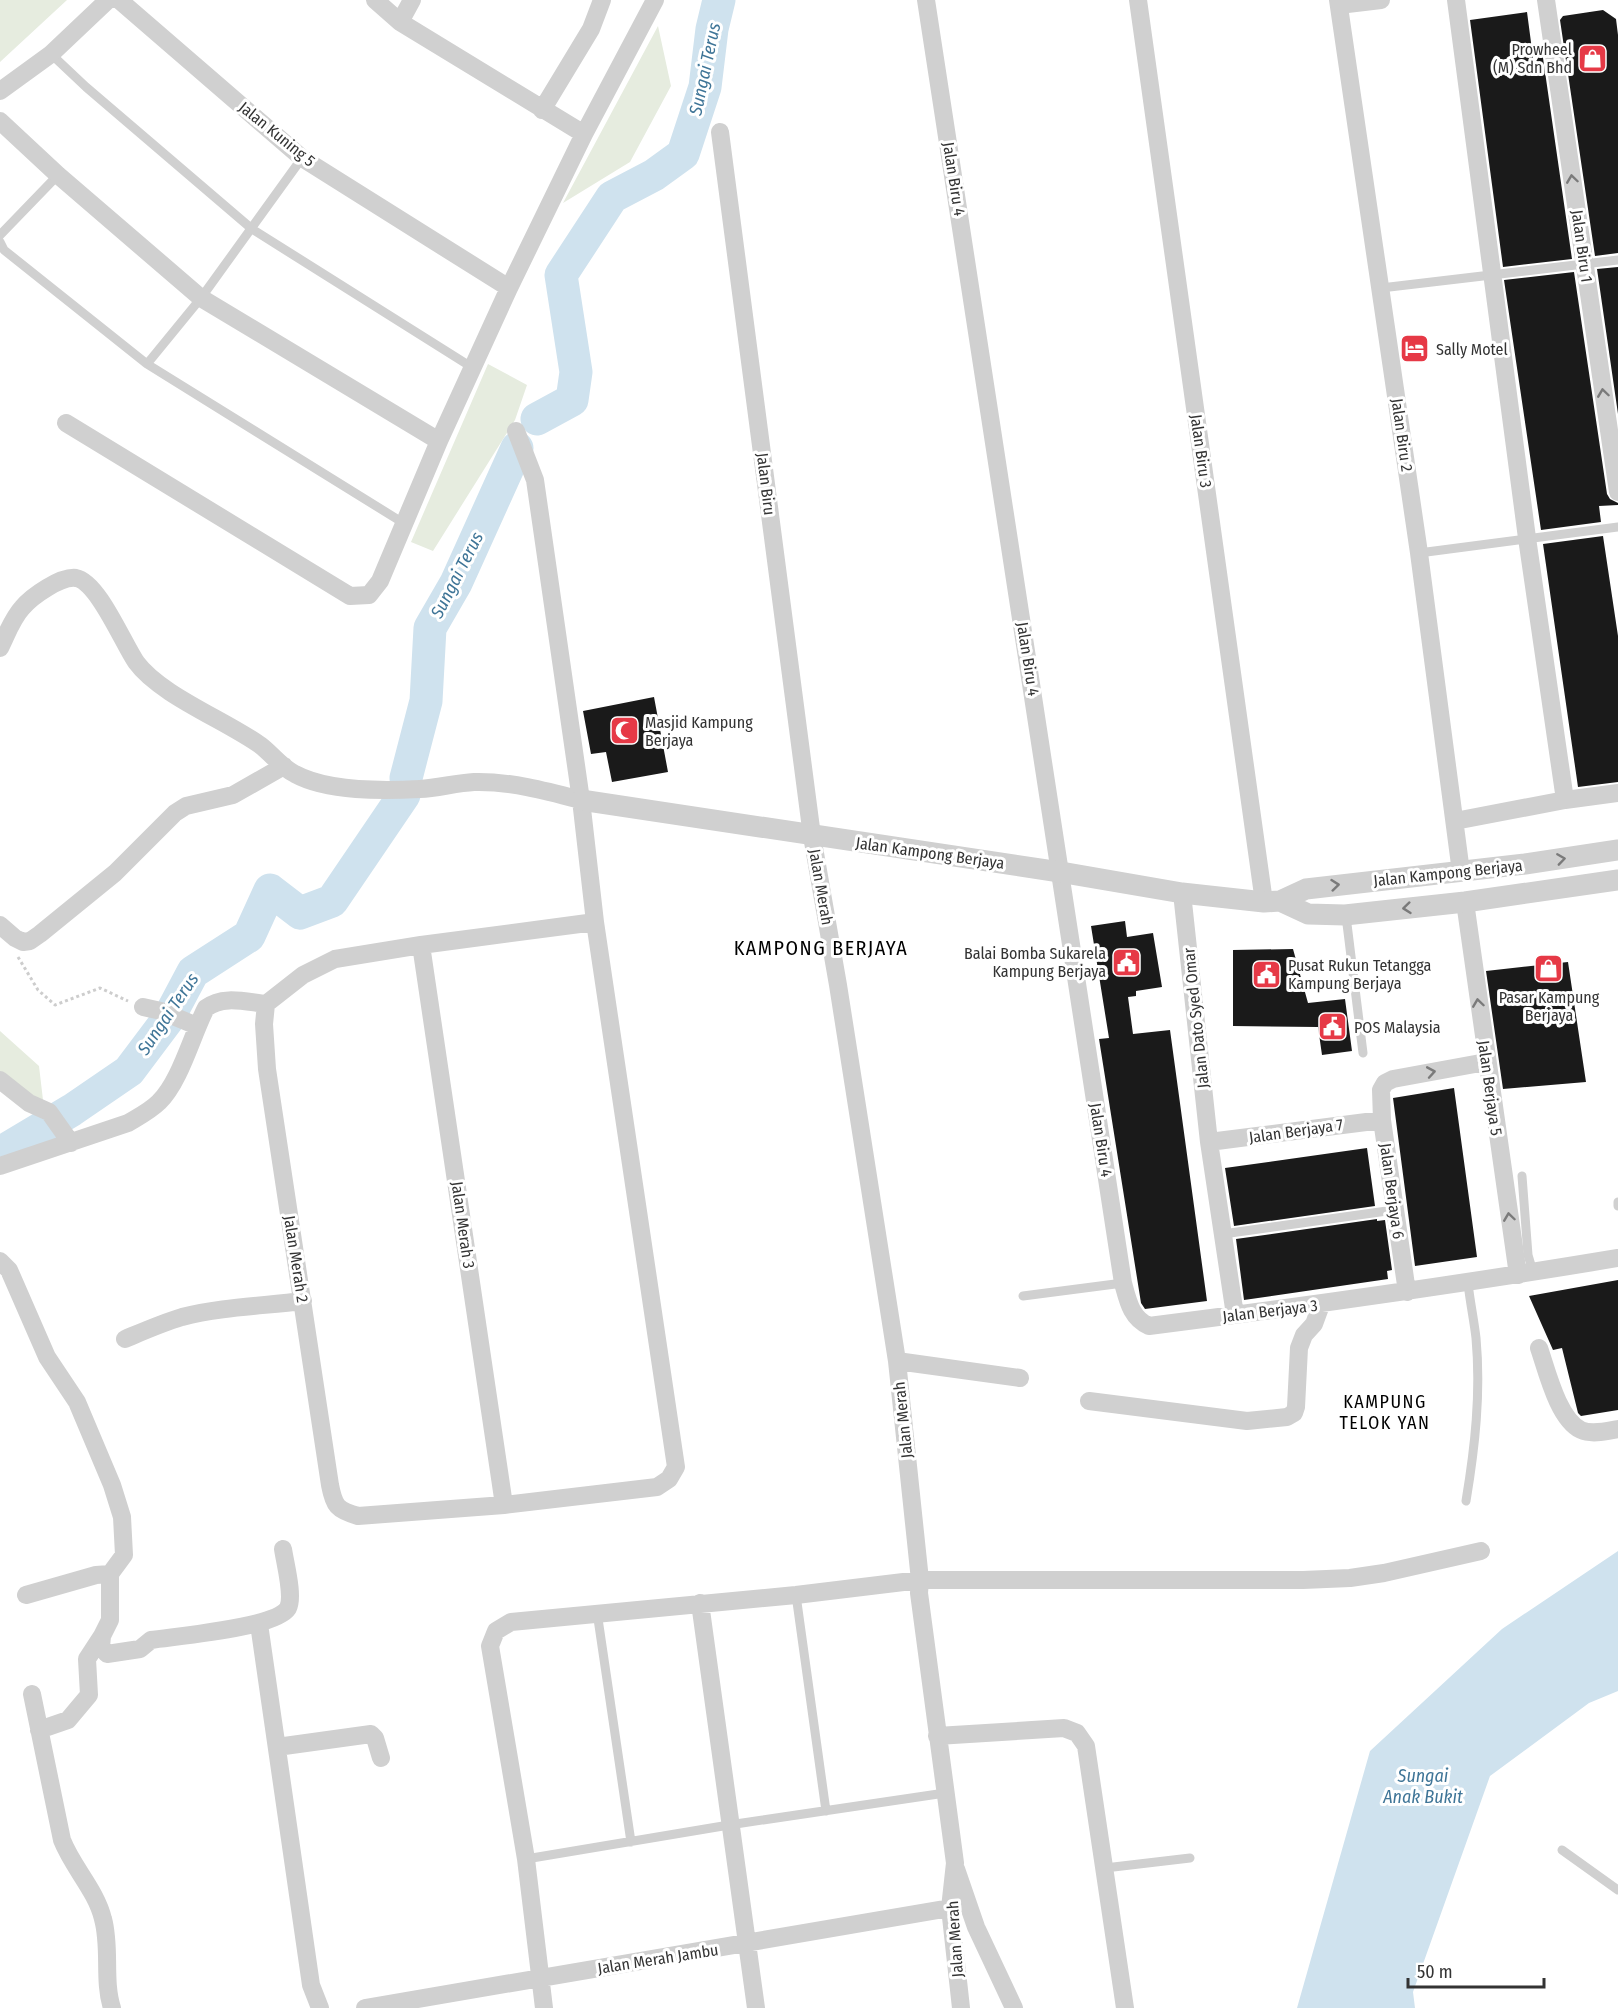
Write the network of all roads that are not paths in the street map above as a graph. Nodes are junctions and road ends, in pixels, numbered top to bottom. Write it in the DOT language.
graph roads {
  1 [pos="108,0"];
  2 [pos="119,0"];
  3 [pos="375,0"];
  4 [pos="412,0"];
  5 [pos="602,0"];
  6 [pos="655,0"];
  7 [pos="926,0"];
  8 [pos="1138,0"];
  9 [pos="1381,0"];
  10 [pos="1456,0"];
  11 [pos="1546,0"];
  12 [pos="1338,3"];
  13 [pos="400,22"];
  14 [pos="51,54"];
  15 [pos="0,91"];
  16 [pos="542,110"];
  17 [pos="0,121"];
  18 [pos="720,132"];
  19 [pos="584,134"];
  20 [pos="302,158"];
  21 [pos="58,175"];
  22 [pos="252,229"];
  23 [pos="0,235"];
  24 [pos="0,242"];
  25 [pos="1618,260"];
  26 [pos="1584,265"];
  27 [pos="1493,274"];
  28 [pos="509,288"];
  29 [pos="1381,288"];
  30 [pos="201,298"];
  31 [pos="147,364"];
  32 [pos="473,368"];
  33 [pos="66,423"];
  34 [pos="516,431"];
  35 [pos="439,441"];
  36 [pos="1618,492"];
  37 [pos="405,524"];
  38 [pos="1618,527"];
  39 [pos="1527,538"];
  40 [pos="1419,553"];
  41 [pos="0,648"];
  42 [pos="284,766"];
  43 [pos="1618,793"];
  44 [pos="581,800"];
  45 [pos="1565,800"];
  46 [pos="1455,821"];
  47 [pos="812,836"];
  48 [pos="1618,850"];
  49 [pos="1060,872"];
  50 [pos="1461,872"];
  51 [pos="1618,880"];
  52 [pos="1182,893"];
  53 [pos="1272,902"];
  54 [pos="1465,902"];
  55 [pos="1346,915"];
  56 [pos="595,922"];
  57 [pos="0,925"];
  58 [pos="421,945"];
  59 [pos="266,1004"];
  60 [pos="152,1009"];
  61 [pos="190,1024"];
  62 [pos="1363,1053"];
  63 [pos="1486,1062"];
  64 [pos="0,1080"];
  65 [pos="1382,1120"];
  66 [pos="67,1138"];
  67 [pos="1209,1142"];
  68 [pos="0,1166"];
  69 [pos="1522,1176"];
  70 [pos="1394,1210"];
  71 [pos="1223,1234"];
  72 [pos="1618,1258"];
  73 [pos="0,1261"];
  74 [pos="1526,1274"];
  75 [pos="1468,1283"];
  76 [pos="1123,1284"];
  77 [pos="1407,1292"];
  78 [pos="1023,1296"];
  79 [pos="303,1301"];
  80 [pos="1321,1305"];
  81 [pos="1235,1315"];
  82 [pos="1136,1317"];
  83 [pos="125,1340"];
  84 [pos="1539,1348"];
  85 [pos="897,1361"];
  86 [pos="1020,1378"];
  87 [pos="1089,1401"];
  88 [pos="1618,1429"];
  89 [pos="1466,1501"];
  90 [pos="504,1505"];
  91 [pos="283,1549"];
  92 [pos="1480,1551"];
  93 [pos="110,1574"];
  94 [pos="920,1580"];
  95 [pos="26,1595"];
  96 [pos="796,1595"];
  97 [pos="700,1603"];
  98 [pos="597,1612"];
  99 [pos="259,1624"];
  100 [pos="102,1636"];
  101 [pos="32,1694"];
  102 [pos="39,1730"];
  103 [pos="938,1736"];
  104 [pos="277,1747"];
  105 [pos="381,1758"];
  106 [pos="945,1793"];
  107 [pos="826,1811"];
  108 [pos="729,1825"];
  109 [pos="631,1842"];
  110 [pos="1562,1850"];
  111 [pos="1190,1858"];
  112 [pos="526,1859"];
  113 [pos="955,1863"];
  114 [pos="1105,1868"];
  115 [pos="1618,1890"];
  116 [pos="950,1908"];
  117 [pos="747,1944"];
  118 [pos="541,1978"];
  119 [pos="112,2008"];
  120 [pos="320,2008"];
  121 [pos="365,2008"];
  122 [pos="544,2008"];
  123 [pos="756,2008"];
  124 [pos="962,2008"];
  125 [pos="1014,2008"];
  126 [pos="1125,2008"];
  1 -- 14 [label="street"];
  2 -- 20 [label="street, Jalan Kuning 5"];
  3 -- 13 [label="street"];
  4 -- 13 [label="street"];
  5 -- 16 [label="street"];
  6 -- 19 [label="street"];
  7 -- 49 [label="street, Jalan Biru 4"];
  8 -- 53 [label="street, Jalan Biru 3"];
  9 -- 12 [label="street"];
  10 -- 27 [label="street"];
  26 -- 11 [label="street, Jalan Biru 1, one-way"];
  12 -- 29 [label="street, Jalan Biru 2"];
  13 -- 16 [label="street"];
  14 -- 15 [label="street"];
  14 -- 22 [label="lane"];
  16 -- 19 [label="street"];
  17 -- 21 [label="street"];
  18 -- 47 [label="street, Jalan Biru"];
  19 -- 28 [label="street"];
  20 -- 22 [label="lane"];
  20 -- 28 [label="street, Jalan Kuning 5"];
  21 -- 23 [label="lane"];
  21 -- 30 [label="street"];
  22 -- 30 [label="lane"];
  22 -- 32 [label="lane"];
  24 -- 31 [label="lane"];
  25 -- 26 [label="lane"];
  26 -- 27 [label="lane"];
  36 -- 26 [label="street, Jalan Biru 1, one-way"];
  27 -- 29 [label="lane"];
  27 -- 39 [label="street"];
  28 -- 32 [label="street"];
  29 -- 40 [label="street, Jalan Biru 2"];
  30 -- 31 [label="lane"];
  30 -- 35 [label="street"];
  31 -- 37 [label="lane"];
  32 -- 35 [label="street"];
  33 -- 37 [label="street"];
  34 -- 44 [label="street"];
  35 -- 37 [label="street"];
  38 -- 39 [label="lane"];
  39 -- 40 [label="lane"];
  39 -- 45 [label="street"];
  40 -- 46 [label="street, Jalan Biru 2"];
  41 -- 42 [label="street"];
  42 -- 44 [label="street"];
  42 -- 57 [label="street"];
  43 -- 45 [label="street"];
  44 -- 47 [label="street, Jalan Kampong Berjaya"];
  44 -- 56 [label="street"];
  45 -- 46 [label="street"];
  46 -- 50 [label="street, Jalan Biru 2"];
  47 -- 49 [label="street, Jalan Kampong Berjaya"];
  47 -- 85 [label="street, Jalan Merah"];
  50 -- 48 [label="street, Jalan Kampong Berjaya, one-way"];
  49 -- 52 [label="street, Jalan Kampong Berjaya"];
  49 -- 76 [label="street, Jalan Biru 4"];
  53 -- 50 [label="street, Jalan Kampong Berjaya, one-way"];
  50 -- 54 [label="street"];
  51 -- 54 [label="street, Jalan Kampong Berjaya"];
  52 -- 53 [label="street, Jalan Kampong Berjaya"];
  52 -- 67 [label="street, Jalan Dato Syed Omar"];
  53 -- 55 [label="street, Jalan Kampong Berjaya"];
  54 -- 55 [label="street, Jalan Kampong Berjaya, one-way"];
  63 -- 54 [label="street, Jalan Berjaya 5, one-way"];
  55 -- 62 [label="lane"];
  56 -- 58 [label="street"];
  56 -- 90 [label="street, Jalan Merah 2"];
  58 -- 59 [label="street"];
  58 -- 90 [label="street, Jalan Merah 3"];
  59 -- 61 [label="street"];
  59 -- 79 [label="street, Jalan Merah 2"];
  60 -- 61 [label="street"];
  61 -- 66 [label="street"];
  65 -- 63 [label="street, Jalan Berjaya 6, one-way"];
  74 -- 63 [label="street, Jalan Berjaya 5, one-way"];
  64 -- 66 [label="street"];
  65 -- 67 [label="street, Jalan Berjaya 7"];
  65 -- 70 [label="street, Jalan Berjaya 6"];
  66 -- 68 [label="street"];
  67 -- 71 [label="street, Jalan Dato Syed Omar"];
  69 -- 74 [label="lane"];
  70 -- 71 [label="lane"];
  70 -- 77 [label="street, Jalan Berjaya 6"];
  71 -- 81 [label="street, Jalan Dato Syed Omar"];
  72 -- 74 [label="street, Jalan Berjaya 3"];
  73 -- 93 [label="street"];
  74 -- 75 [label="street, Jalan Berjaya 3"];
  75 -- 77 [label="street, Jalan Berjaya 3"];
  75 -- 89 [label="lane"];
  76 -- 78 [label="lane"];
  76 -- 82 [label="street, Jalan Biru 4"];
  77 -- 80 [label="street, Jalan Berjaya 3"];
  79 -- 83 [label="street"];
  79 -- 90 [label="street, Jalan Merah 2"];
  80 -- 81 [label="street, Jalan Berjaya 3"];
  80 -- 87 [label="street"];
  81 -- 82 [label="street, Jalan Berjaya 3"];
  84 -- 88 [label="street"];
  85 -- 86 [label="street"];
  85 -- 94 [label="street, Jalan Merah"];
  91 -- 99 [label="street"];
  92 -- 94 [label="street"];
  93 -- 95 [label="street"];
  93 -- 100 [label="street"];
  94 -- 96 [label="street"];
  94 -- 103 [label="street, Jalan Merah"];
  96 -- 97 [label="street"];
  96 -- 107 [label="lane"];
  97 -- 98 [label="street"];
  97 -- 108 [label="street"];
  98 -- 109 [label="lane"];
  98 -- 112 [label="street"];
  99 -- 100 [label="street"];
  99 -- 104 [label="street"];
  100 -- 102 [label="street"];
  101 -- 102 [label="street"];
  102 -- 119 [label="street"];
  103 -- 106 [label="street, Jalan Merah"];
  103 -- 114 [label="street"];
  104 -- 105 [label="street"];
  104 -- 120 [label="street"];
  106 -- 107 [label="lane"];
  106 -- 113 [label="street, Jalan Merah"];
  107 -- 108 [label="lane"];
  108 -- 109 [label="lane"];
  108 -- 117 [label="street"];
  109 -- 112 [label="lane"];
  110 -- 115 [label="lane"];
  111 -- 114 [label="lane"];
  112 -- 118 [label="street"];
  113 -- 116 [label="street, Jalan Merah"];
  113 -- 125 [label="street"];
  114 -- 126 [label="street"];
  116 -- 117 [label="street, Jalan Merah Jambu"];
  116 -- 124 [label="street, Jalan Merah"];
  117 -- 118 [label="street, Jalan Merah Jambu"];
  117 -- 123 [label="street"];
  118 -- 121 [label="street, Jalan Merah Jambu"];
  118 -- 122 [label="street"];
}
